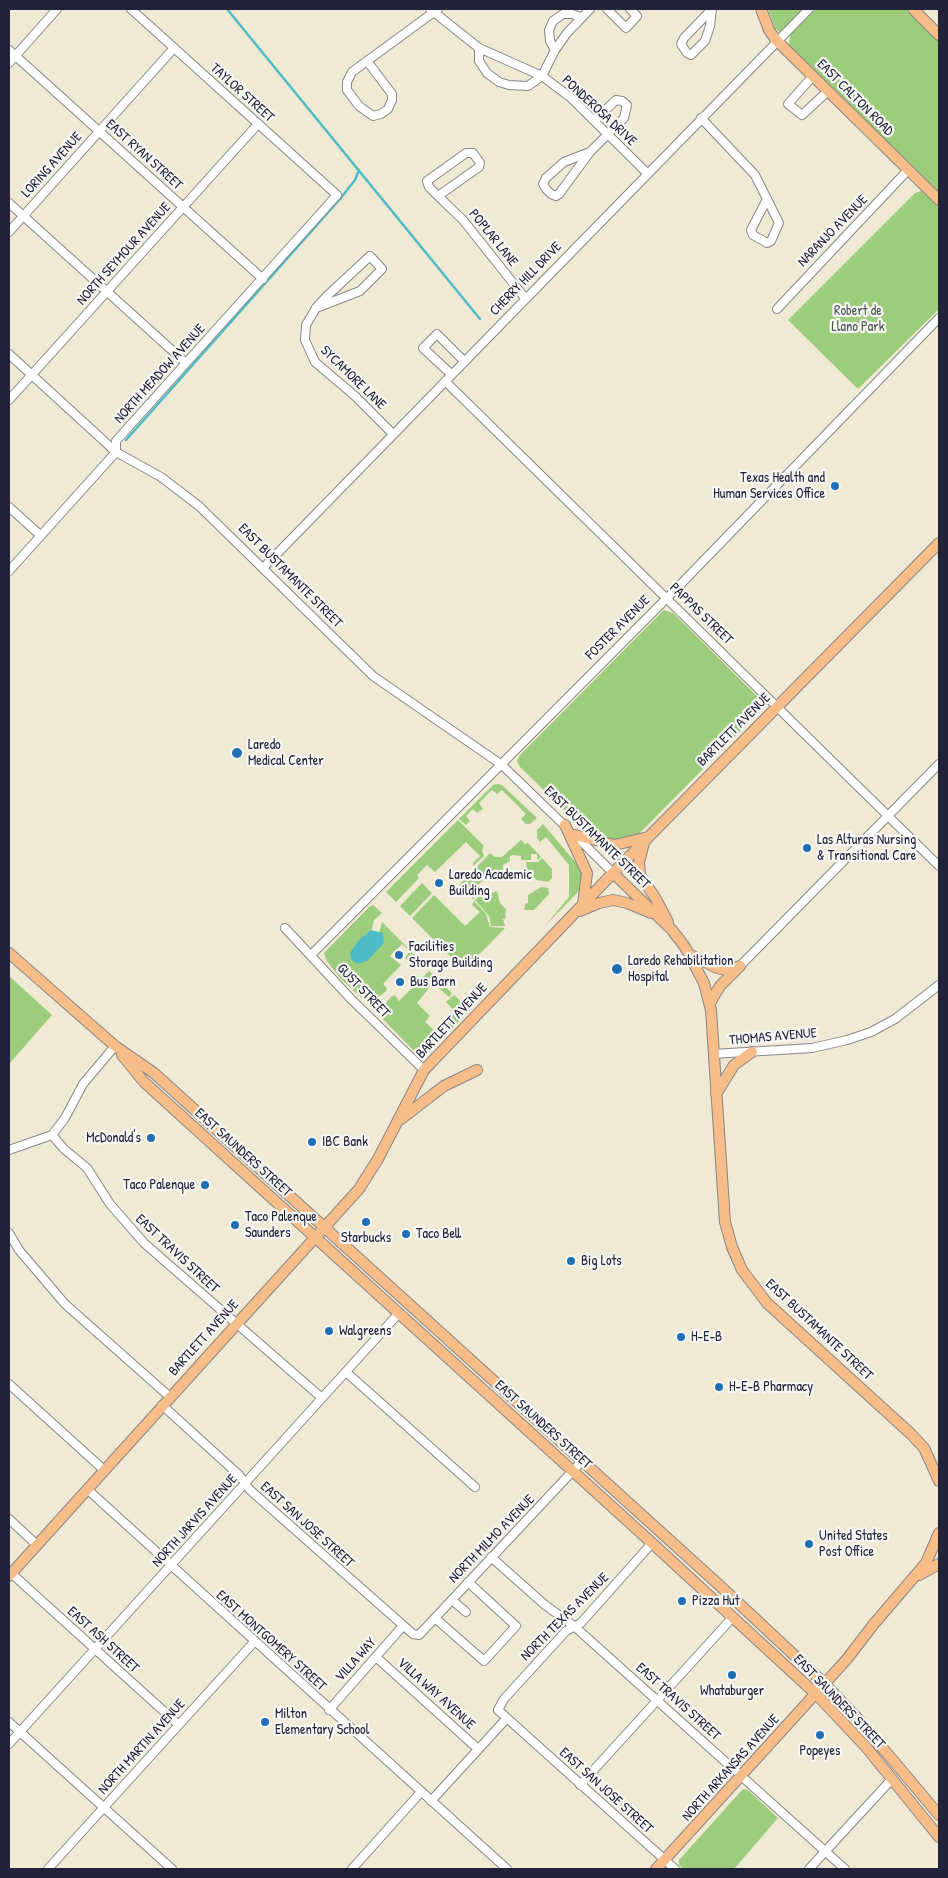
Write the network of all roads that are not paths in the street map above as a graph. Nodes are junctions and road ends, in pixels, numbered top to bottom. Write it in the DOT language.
graph roads {
  1 [pos="58,9"];
  2 [pos="130,9"];
  3 [pos="590,9"];
  4 [pos="630,9"];
  5 [pos="712,9"];
  6 [pos="761,9"];
  7 [pos="809,9"];
  8 [pos="913,9"];
  9 [pos="434,10"];
  10 [pos="611,10"];
  11 [pos="581,17"];
  12 [pos="939,34"];
  13 [pos="776,40"];
  14 [pos="174,48"];
  15 [pos="479,48"];
  16 [pos="555,50"];
  17 [pos="12,53"];
  18 [pos="367,61"];
  19 [pos="9,63"];
  20 [pos="542,76"];
  21 [pos="813,76"];
  22 [pos="828,91"];
  23 [pos="701,118"];
  24 [pos="595,120"];
  25 [pos="258,124"];
  26 [pos="99,132"];
  27 [pos="608,134"];
  28 [pos="590,152"];
  29 [pos="908,170"];
  30 [pos="647,174"];
  31 [pos="337,195"];
  32 [pos="438,196"];
  33 [pos="767,199"];
  34 [pos="939,200"];
  35 [pos="9,203"];
  36 [pos="183,207"];
  37 [pos="23,216"];
  38 [pos="9,232"];
  39 [pos="263,279"];
  40 [pos="107,292"];
  41 [pos="525,298"];
  42 [pos="316,308"];
  43 [pos="776,309"];
  44 [pos="939,318"];
  45 [pos="9,354"];
  46 [pos="464,360"];
  47 [pos="186,363"];
  48 [pos="451,374"];
  49 [pos="32,375"];
  50 [pos="444,381"];
  51 [pos="9,400"];
  52 [pos="393,434"];
  53 [pos="116,452"];
  54 [pos="9,507"];
  55 [pos="40,535"];
  56 [pos="939,543"];
  57 [pos="263,568"];
  58 [pos="9,571"];
  59 [pos="666,598"];
  60 [pos="776,706"];
  61 [pos="939,764"];
  62 [pos="502,765"];
  63 [pos="888,816"];
  64 [pos="565,825"];
  65 [pos="575,835"];
  66 [pos="646,839"];
  67 [pos="939,866"];
  68 [pos="613,873"];
  69 [pos="583,904"];
  70 [pos="572,915"];
  71 [pos="658,916"];
  72 [pos="285,928"];
  73 [pos="672,930"];
  74 [pos="9,953"];
  75 [pos="688,953"];
  76 [pos="312,954"];
  77 [pos="740,966"];
  78 [pos="939,985"];
  79 [pos="710,1004"];
  80 [pos="115,1046"];
  81 [pos="752,1052"];
  82 [pos="713,1054"];
  83 [pos="424,1070"];
  84 [pos="477,1070"];
  85 [pos="716,1094"];
  86 [pos="397,1122"];
  87 [pos="52,1135"];
  88 [pos="9,1150"];
  89 [pos="324,1227"];
  90 [pos="9,1233"];
  91 [pos="315,1237"];
  92 [pos="399,1313"];
  93 [pos="235,1324"];
  94 [pos="452,1360"];
  95 [pos="346,1372"];
  96 [pos="496,1382"];
  97 [pos="9,1384"];
  98 [pos="170,1397"];
  99 [pos="322,1398"];
  100 [pos="162,1406"];
  101 [pos="924,1448"];
  102 [pos="582,1460"];
  103 [pos="939,1463"];
  104 [pos="104,1470"];
  105 [pos="573,1471"];
  106 [pos="939,1481"];
  107 [pos="245,1484"];
  108 [pos="475,1487"];
  109 [pos="87,1489"];
  110 [pos="9,1519"];
  111 [pos="635,1527"];
  112 [pos="939,1533"];
  113 [pos="652,1543"];
  114 [pos="37,1544"];
  115 [pos="491,1557"];
  116 [pos="939,1564"];
  117 [pos="171,1567"];
  118 [pos="10,1574"];
  119 [pos="916,1576"];
  120 [pos="468,1582"];
  121 [pos="718,1584"];
  122 [pos="452,1600"];
  123 [pos="466,1612"];
  124 [pos="734,1617"];
  125 [pos="435,1618"];
  126 [pos="574,1626"];
  127 [pos="402,1627"];
  128 [pos="419,1635"];
  129 [pos="254,1642"];
  130 [pos="95,1649"];
  131 [pos="376,1657"];
  132 [pos="825,1684"];
  133 [pos="816,1694"];
  134 [pos="657,1700"];
  135 [pos="329,1710"];
  136 [pos="498,1710"];
  137 [pos="506,1718"];
  138 [pos="9,1722"];
  139 [pos="179,1725"];
  140 [pos="20,1732"];
  141 [pos="9,1744"];
  142 [pos="478,1749"];
  143 [pos="742,1776"];
  144 [pos="892,1779"];
  145 [pos="580,1785"];
  146 [pos="421,1792"];
  147 [pos="431,1801"];
  148 [pos="103,1808"];
  149 [pos="939,1815"];
  150 [pos="939,1837"];
  151 [pos="825,1851"];
  152 [pos="665,1860"];
  153 [pos="48,1869"];
  154 [pos="172,1869"];
  155 [pos="352,1869"];
  156 [pos="505,1869"];
  157 [pos="656,1869"];
  158 [pos="675,1869"];
  159 [pos="809,1869"];
  160 [pos="845,1869"];
  1 -- 17 [label="street"];
  2 -- 14 [label="street, TAYLOR STREET"];
  3 -- 11 [label="street"];
  4 -- 10 [label="street"];
  5 -- 5 [label="street"];
  6 -- 13 [label="main road, EAST CALTON ROAD"];
  7 -- 13 [label="street, CHERRY HILL DRIVE"];
  8 -- 12 [label="main road"];
  9 -- 15 [label="street, PONDEROSA DRIVE"];
  9 -- 18 [label="street"];
  11 -- 16 [label="street"];
  11 -- 16 [label="street"];
  13 -- 21 [label="main road, EAST CALTON ROAD"];
  13 -- 23 [label="street, CHERRY HILL DRIVE"];
  14 -- 25 [label="street, TAYLOR STREET"];
  14 -- 26 [label="street, LORING AVENUE"];
  15 -- 20 [label="street, PONDEROSA DRIVE"];
  15 -- 20 [label="street"];
  16 -- 20 [label="street"];
  17 -- 19 [label="street"];
  17 -- 26 [label="street, EAST RYAN STREET"];
  18 -- 18 [label="street"];
  20 -- 24 [label="street, PONDEROSA DRIVE"];
  21 -- 22 [label="main road, EAST CALTON ROAD"];
  21 -- 22 [label="street"];
  22 -- 29 [label="main road, EAST CALTON ROAD"];
  23 -- 30 [label="street, CHERRY HILL DRIVE"];
  23 -- 33 [label="street"];
  24 -- 27 [label="street, PONDEROSA DRIVE"];
  24 -- 27 [label="street"];
  25 -- 31 [label="street, TAYLOR STREET"];
  25 -- 36 [label="street, NORTH SEYMOUR AVENUE"];
  26 -- 36 [label="street, EAST RYAN STREET"];
  26 -- 37 [label="street, LORING AVENUE"];
  27 -- 28 [label="street"];
  27 -- 30 [label="street, PONDEROSA DRIVE"];
  28 -- 28 [label="street"];
  29 -- 34 [label="main road, EAST CALTON ROAD"];
  29 -- 43 [label="street, NARANJO AVENUE"];
  30 -- 41 [label="street, CHERRY HILL DRIVE"];
  31 -- 39 [label="street, NORTH MEADOW AVENUE"];
  32 -- 32 [label="street, POPLAR LANE"];
  32 -- 41 [label="street, POPLAR LANE"];
  33 -- 33 [label="street"];
  35 -- 37 [label="street"];
  36 -- 39 [label="street, EAST RYAN STREET"];
  36 -- 40 [label="street, NORTH SEYMOUR AVENUE"];
  37 -- 38 [label="street, LORING AVENUE"];
  37 -- 40 [label="street"];
  39 -- 47 [label="street, NORTH MEADOW AVENUE"];
  40 -- 47 [label="street"];
  40 -- 49 [label="street, NORTH SEYMOUR AVENUE"];
  41 -- 46 [label="street, CHERRY HILL DRIVE"];
  42 -- 42 [label="street, SYCAMORE LANE"];
  42 -- 52 [label="street, SYCAMORE LANE"];
  44 -- 59 [label="street, FOSTER AVENUE"];
  45 -- 49 [label="street, EAST BUSTAMANTE STREET"];
  46 -- 48 [label="street, CHERRY HILL DRIVE"];
  46 -- 48 [label="street"];
  47 -- 53 [label="street, NORTH MEADOW AVENUE"];
  48 -- 50 [label="street, CHERRY HILL DRIVE"];
  49 -- 51 [label="street, NORTH SEYMOUR AVENUE"];
  49 -- 53 [label="street, EAST BUSTAMANTE STREET"];
  50 -- 52 [label="street, CHERRY HILL DRIVE"];
  50 -- 59 [label="street, PAPPAS STREET"];
  52 -- 57 [label="street, CHERRY HILL DRIVE"];
  53 -- 55 [label="street, NORTH MEADOW AVENUE"];
  53 -- 57 [label="street, EAST BUSTAMANTE STREET"];
  54 -- 55 [label="street"];
  55 -- 58 [label="street, NORTH MEADOW AVENUE"];
  56 -- 60 [label="main road, BARTLETT AVENUE"];
  57 -- 62 [label="street, EAST BUSTAMANTE STREET"];
  59 -- 60 [label="street, PAPPAS STREET"];
  59 -- 62 [label="street, FOSTER AVENUE"];
  60 -- 63 [label="street, PAPPAS STREET"];
  60 -- 66 [label="main road, BARTLETT AVENUE"];
  61 -- 63 [label="street"];
  62 -- 64 [label="street, EAST BUSTAMANTE STREET"];
  62 -- 76 [label="street, FOSTER AVENUE"];
  63 -- 67 [label="street, PAPPAS STREET"];
  63 -- 77 [label="street"];
  64 -- 65 [label="street, EAST BUSTAMANTE STREET"];
  64 -- 69 [label="main road"];
  65 -- 66 [label="main road"];
  65 -- 68 [label="street, EAST BUSTAMANTE STREET"];
  66 -- 68 [label="main road, BARTLETT AVENUE"];
  66 -- 73 [label="main road"];
  68 -- 69 [label="main road, BARTLETT AVENUE"];
  68 -- 71 [label="main road, EAST BUSTAMANTE STREET"];
  69 -- 70 [label="main road, BARTLETT AVENUE"];
  70 -- 71 [label="main road"];
  70 -- 83 [label="main road, BARTLETT AVENUE"];
  71 -- 73 [label="main road, EAST BUSTAMANTE STREET"];
  72 -- 76 [label="street, GUST STREET"];
  73 -- 75 [label="main road, EAST BUSTAMANTE STREET"];
  74 -- 80 [label="main road, EAST SAUNDERS STREET"];
  75 -- 77 [label="main road"];
  75 -- 79 [label="main road, EAST BUSTAMANTE STREET"];
  76 -- 83 [label="street, GUST STREET"];
  77 -- 79 [label="main road"];
  78 -- 81 [label="street, THOMAS AVENUE"];
  79 -- 82 [label="main road, EAST BUSTAMANTE STREET"];
  80 -- 87 [label="street"];
  80 -- 89 [label="main road, EAST SAUNDERS STREET"];
  80 -- 91 [label="main road, EAST SAUNDERS STREET"];
  81 -- 82 [label="street, THOMAS AVENUE"];
  81 -- 85 [label="main road"];
  82 -- 85 [label="main road, EAST BUSTAMANTE STREET"];
  83 -- 86 [label="main road, BARTLETT AVENUE"];
  84 -- 86 [label="main road"];
  85 -- 101 [label="main road, EAST BUSTAMANTE STREET"];
  86 -- 89 [label="main road, BARTLETT AVENUE"];
  87 -- 88 [label="street"];
  87 -- 93 [label="street, EAST TRAVIS STREET"];
  89 -- 91 [label="main road, BARTLETT AVENUE"];
  89 -- 96 [label="main road, EAST SAUNDERS STREET"];
  90 -- 98 [label="street"];
  91 -- 92 [label="main road, EAST SAUNDERS STREET"];
  91 -- 93 [label="main road, BARTLETT AVENUE"];
  92 -- 94 [label="main road, EAST SAUNDERS STREET"];
  92 -- 95 [label="street, NORTH JARVIS AVENUE"];
  93 -- 98 [label="main road, BARTLETT AVENUE"];
  93 -- 99 [label="street, EAST TRAVIS STREET"];
  94 -- 96 [label="main road"];
  94 -- 105 [label="main road, EAST SAUNDERS STREET"];
  95 -- 99 [label="street, NORTH JARVIS AVENUE"];
  95 -- 108 [label="street"];
  96 -- 102 [label="main road, EAST SAUNDERS STREET"];
  97 -- 104 [label="street"];
  98 -- 100 [label="main road, BARTLETT AVENUE"];
  99 -- 107 [label="street, NORTH JARVIS AVENUE"];
  100 -- 104 [label="main road, BARTLETT AVENUE"];
  100 -- 107 [label="street, EAST SAN JOSE STREET"];
  101 -- 103 [label="main road"];
  101 -- 106 [label="main road, EAST BUSTAMANTE STREET"];
  102 -- 105 [label="street, NORTH MILMO AVENUE"];
  102 -- 121 [label="main road, EAST SAUNDERS STREET"];
  104 -- 109 [label="main road, BARTLETT AVENUE"];
  105 -- 111 [label="main road, EAST SAUNDERS STREET"];
  105 -- 115 [label="street, NORTH MILMO AVENUE"];
  107 -- 117 [label="street, NORTH JARVIS AVENUE"];
  107 -- 127 [label="street, EAST SAN JOSE STREET"];
  109 -- 114 [label="main road, BARTLETT AVENUE"];
  109 -- 117 [label="street, EAST MONTGOMERY STREET"];
  110 -- 114 [label="street"];
  111 -- 113 [label="main road, EAST SAUNDERS STREET"];
  111 -- 121 [label="main road"];
  112 -- 119 [label="main road"];
  113 -- 124 [label="main road, EAST SAUNDERS STREET"];
  113 -- 126 [label="street, NORTH TEXAS AVENUE"];
  114 -- 118 [label="main road, BARTLETT AVENUE"];
  115 -- 120 [label="street, NORTH MILMO AVENUE"];
  115 -- 126 [label="street, EAST TRAVIS STREET"];
  116 -- 119 [label="main road"];
  117 -- 129 [label="street, EAST MONTGOMERY STREET"];
  117 -- 130 [label="street, NORTH JARVIS AVENUE"];
  118 -- 130 [label="street, EAST ASH STREET"];
  119 -- 132 [label="main road"];
  120 -- 122 [label="street, NORTH MILMO AVENUE"];
  120 -- 125 [label="street"];
  121 -- 132 [label="main road, EAST SAUNDERS STREET"];
  122 -- 123 [label="street"];
  122 -- 125 [label="street, NORTH MILMO AVENUE"];
  124 -- 133 [label="main road, EAST SAUNDERS STREET"];
  124 -- 134 [label="street"];
  125 -- 128 [label="street, NORTH MILMO AVENUE"];
  126 -- 134 [label="street, EAST TRAVIS STREET"];
  126 -- 136 [label="street, NORTH TEXAS AVENUE"];
  127 -- 128 [label="street, EAST SAN JOSE STREET"];
  127 -- 131 [label="street, VILLA WAY"];
  129 -- 135 [label="street, EAST MONTGOMERY STREET"];
  129 -- 139 [label="street, NORTH MARTIN AVENUE"];
  130 -- 139 [label="street, EAST ASH STREET"];
  130 -- 140 [label="street, NORTH JARVIS AVENUE"];
  131 -- 135 [label="street, VILLA WAY"];
  131 -- 142 [label="street, VILLA WAY AVENUE"];
  132 -- 133 [label="main road, NORTH ARKANSAS AVENUE"];
  132 -- 149 [label="main road, EAST SAUNDERS STREET"];
  133 -- 143 [label="main road, NORTH ARKANSAS AVENUE"];
  133 -- 144 [label="main road, EAST SAUNDERS STREET"];
  134 -- 143 [label="street, EAST TRAVIS STREET"];
  134 -- 145 [label="street"];
  135 -- 146 [label="street, EAST MONTGOMERY STREET"];
  136 -- 137 [label="street, EAST SAN JOSE STREET"];
  137 -- 142 [label="street"];
  137 -- 145 [label="street, EAST SAN JOSE STREET"];
  138 -- 140 [label="street"];
  139 -- 148 [label="street, NORTH MARTIN AVENUE"];
  140 -- 141 [label="street, NORTH JARVIS AVENUE"];
  140 -- 148 [label="street"];
  142 -- 147 [label="street"];
  143 -- 151 [label="street, EAST TRAVIS STREET"];
  143 -- 152 [label="main road, NORTH ARKANSAS AVENUE"];
  144 -- 150 [label="main road, EAST SAUNDERS STREET"];
  144 -- 151 [label="street"];
  145 -- 152 [label="street, EAST SAN JOSE STREET"];
  146 -- 147 [label="street, EAST MONTGOMERY STREET"];
  146 -- 155 [label="street"];
  147 -- 156 [label="street, EAST MONTGOMERY STREET"];
  148 -- 153 [label="street, NORTH MARTIN AVENUE"];
  148 -- 154 [label="street"];
  151 -- 159 [label="street"];
  151 -- 160 [label="street, EAST TRAVIS STREET"];
  152 -- 157 [label="main road, NORTH ARKANSAS AVENUE"];
  152 -- 158 [label="street, EAST SAN JOSE STREET"];
}
